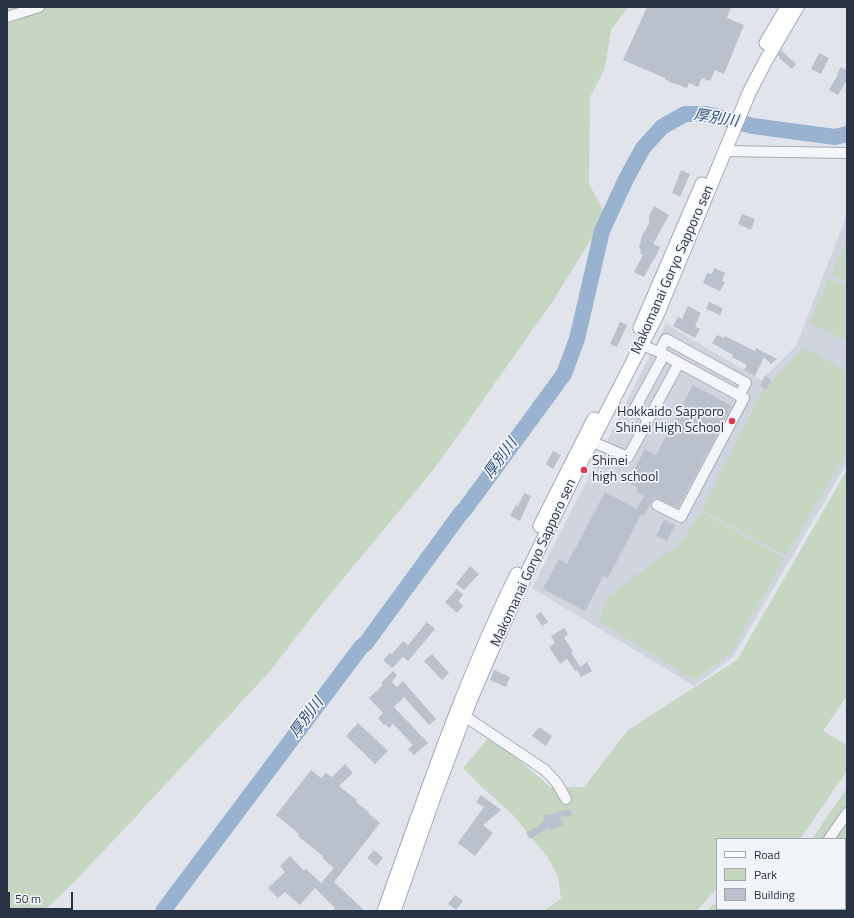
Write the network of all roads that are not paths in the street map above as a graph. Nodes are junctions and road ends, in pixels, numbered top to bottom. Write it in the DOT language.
graph roads {
  1 [pos="39,7"];
  2 [pos="787,7"];
  3 [pos="797,7"];
  4 [pos="7,17"];
  5 [pos="739,104"];
  6 [pos="724,144"];
  7 [pos="847,153"];
  8 [pos="642,345"];
  9 [pos="661,354"];
  10 [pos="679,363"];
  11 [pos="739,396"];
  12 [pos="649,418"];
  13 [pos="593,442"];
  14 [pos="657,505"];
  15 [pos="460,714"];
  16 [pos="566,799"];
  17 [pos="847,813"];
  18 [pos="830,838"];
  19 [pos="384,911"];
  20 [pos="394,911"];
  1 -- 4 [label="street"];
  2 -- 5 [label="main road, Makomanai Goryo Sapporo sen"];
  3 -- 5 [label="main road, Makomanai Goryo Sapporo sen"];
  5 -- 6 [label="main road, Makomanai Goryo Sapporo sen"];
  6 -- 7 [label="street"];
  6 -- 8 [label="main road, Makomanai Goryo Sapporo sen"];
  6 -- 15 [label="main road, Makomanai Goryo Sapporo sen"];
  8 -- 9 [label="street"];
  8 -- 13 [label="main road, Makomanai Goryo Sapporo sen"];
  9 -- 10 [label="street"];
  9 -- 11 [label="street"];
  9 -- 12 [label="street"];
  10 -- 11 [label="street"];
  10 -- 12 [label="street"];
  11 -- 14 [label="street"];
  12 -- 13 [label="street"];
  13 -- 15 [label="main road, Makomanai Goryo Sapporo sen"];
  15 -- 16 [label="street"];
  15 -- 19 [label="main road, Makomanai Goryo Sapporo sen"];
  15 -- 20 [label="main road, Makomanai Goryo Sapporo sen"];
  17 -- 18 [label="street"];
}
